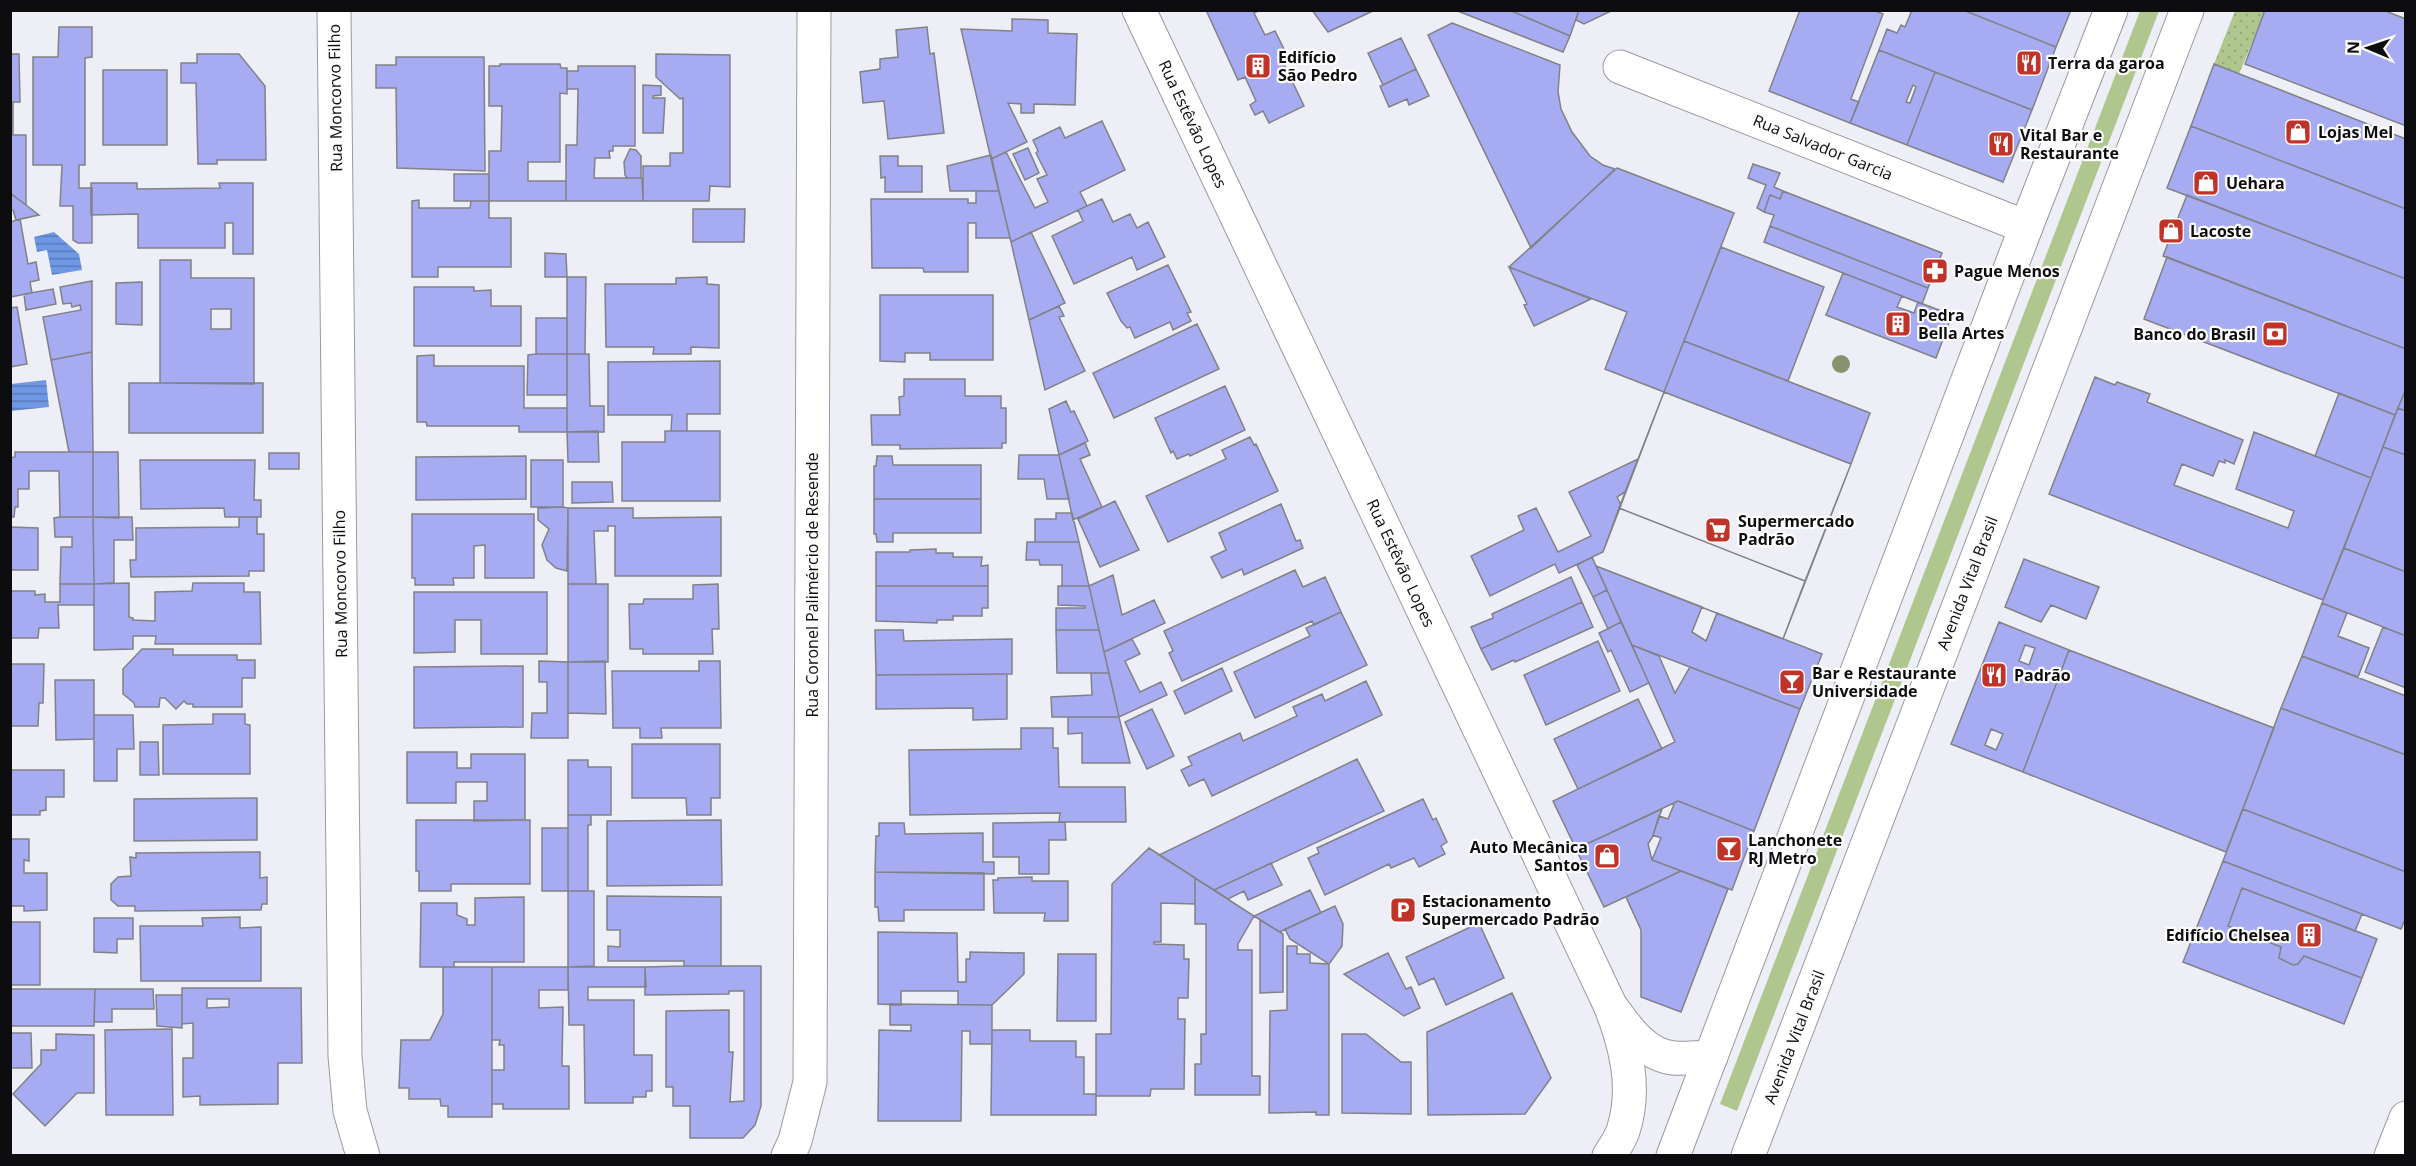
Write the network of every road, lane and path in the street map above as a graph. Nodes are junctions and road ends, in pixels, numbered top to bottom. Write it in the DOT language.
graph roads {
  1 [pos="334,10"];
  2 [pos="814,10"];
  3 [pos="1139,10"];
  4 [pos="2111,10"];
  5 [pos="2187,10"];
  6 [pos="1620,67"];
  7 [pos="2026,227"];
  8 [pos="1610,1005"];
  9 [pos="1710,1057"];
  10 [pos="2406,1118"];
  11 [pos="363,1155"];
  12 [pos="788,1155"];
  13 [pos="1609,1155"];
  14 [pos="1673,1155"];
  15 [pos="1748,1155"];
  16 [pos="2391,1155"];
  1 -- 11 [label="street, Rua Moncorvo Filho"];
  2 -- 12 [label="street, Rua Coronel Palimércio de Resende"];
  3 -- 8 [label="street, Rua Estêvão Lopes"];
  4 -- 7 [label="street"];
  5 -- 15 [label="street, Avenida Vital Brasil"];
  6 -- 7 [label="street, Rua Salvador Garcia"];
  7 -- 9 [label="street"];
  8 -- 9 [label="street, Rua Estêvão Lopes"];
  8 -- 13 [label="street"];
  9 -- 14 [label="street"];
  10 -- 16 [label="street"];
}
